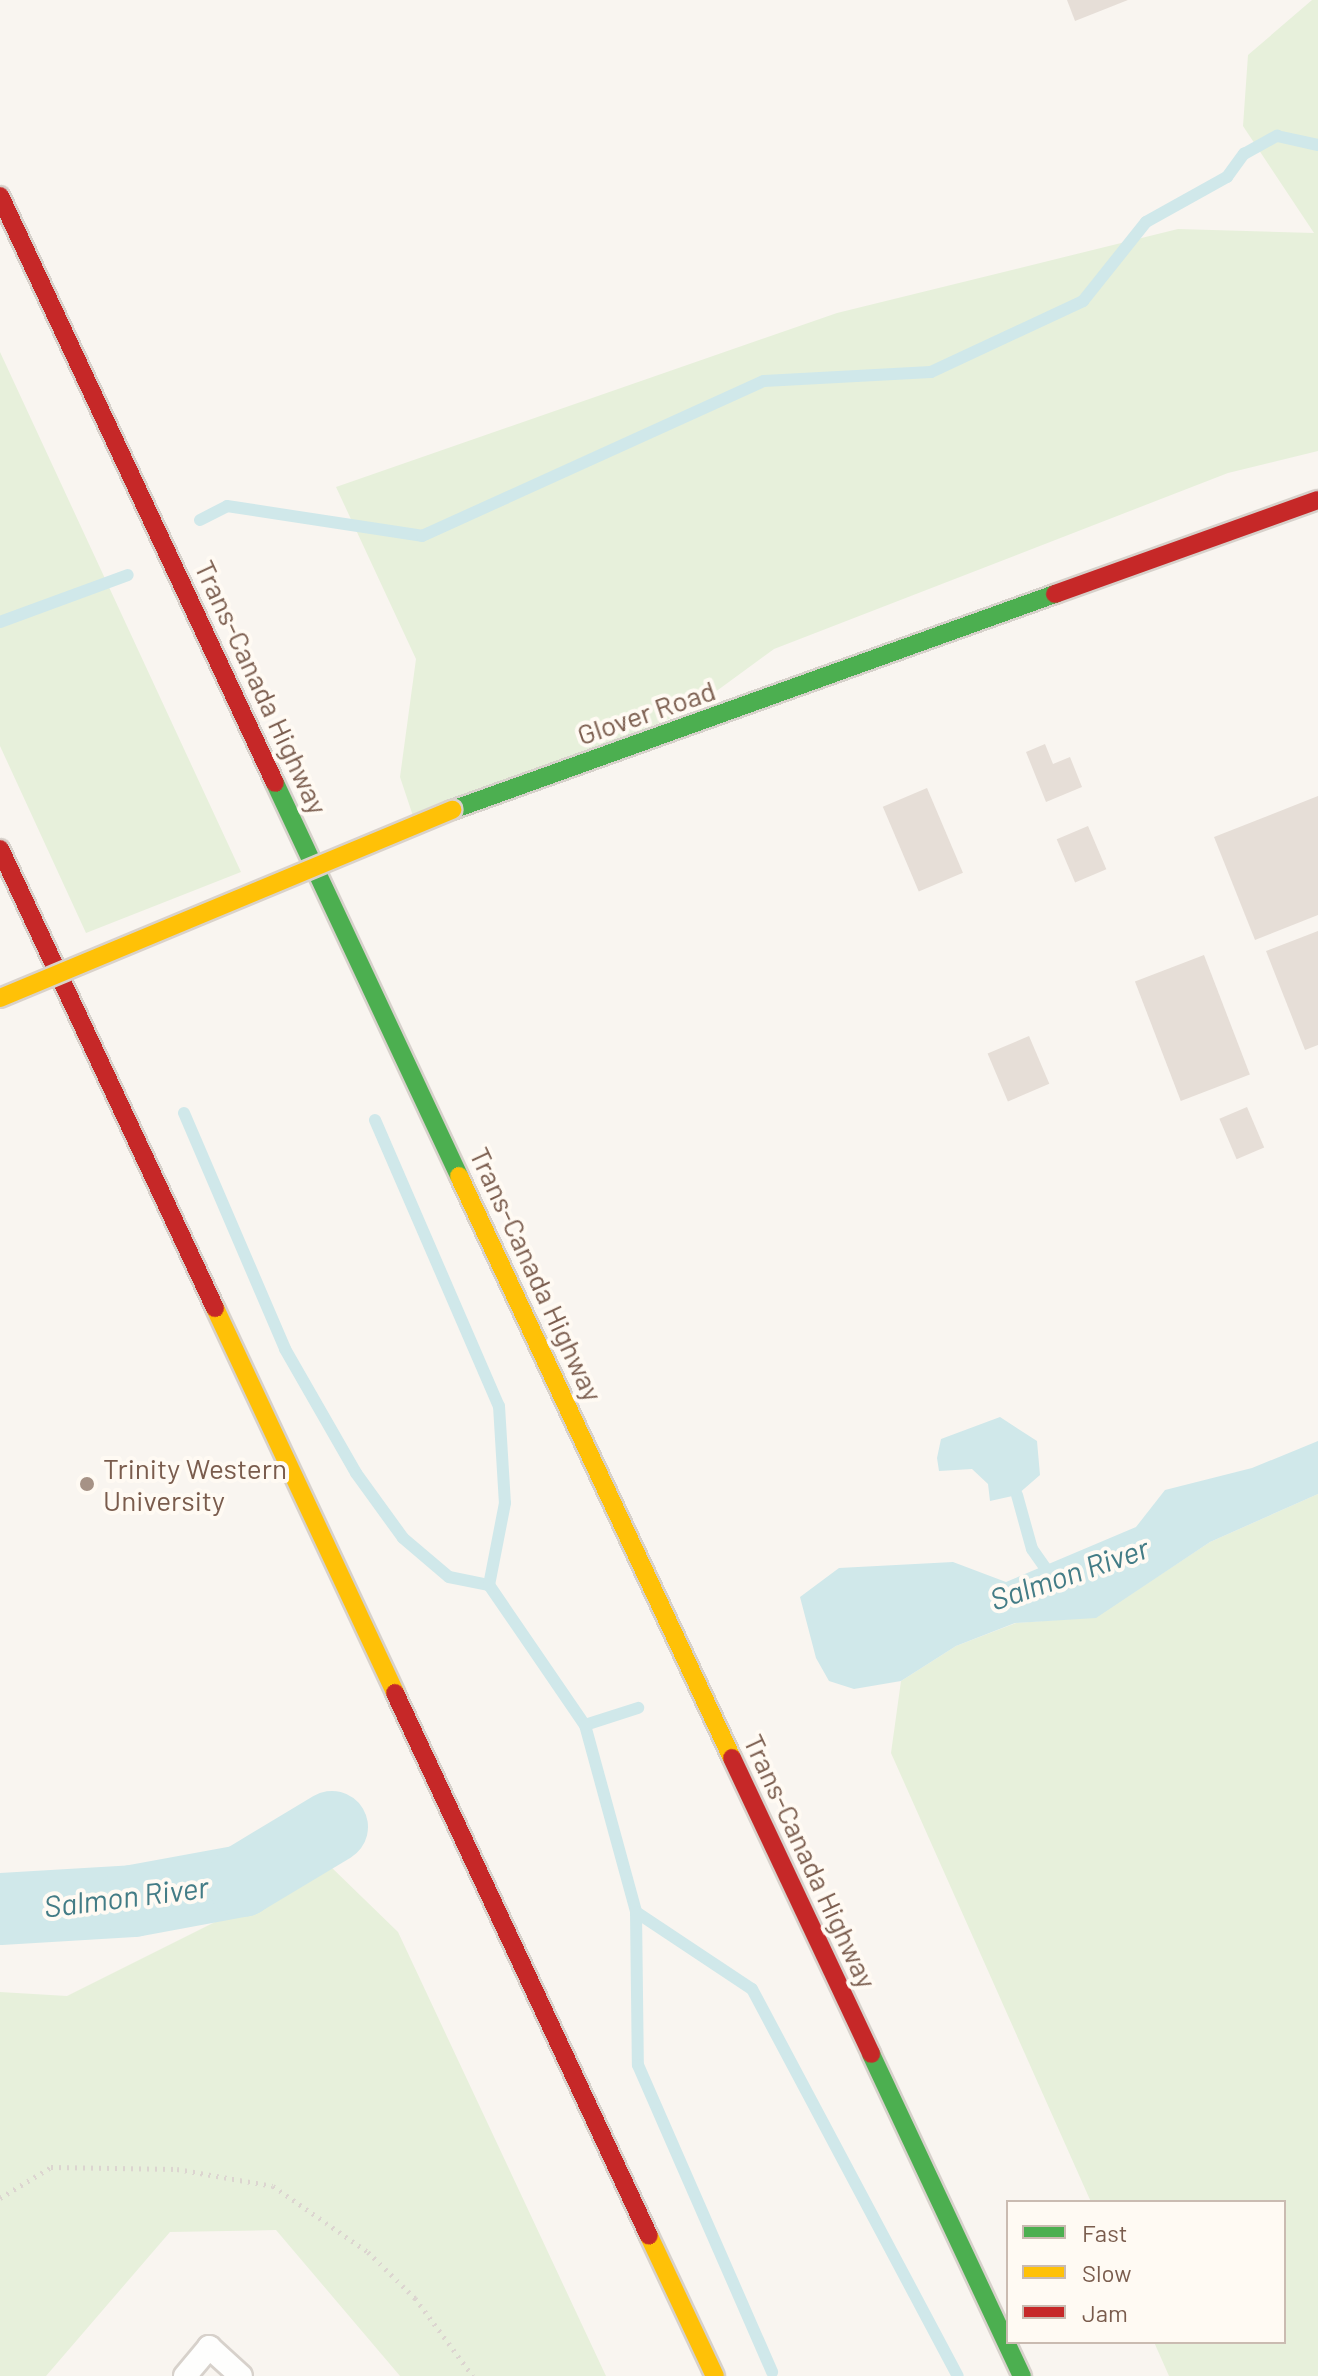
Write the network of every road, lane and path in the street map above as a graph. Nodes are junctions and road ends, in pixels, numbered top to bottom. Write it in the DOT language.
graph roads {
  1 [pos="0,196"];
  2 [pos="1318,500"];
  3 [pos="0,849"];
  4 [pos="0,998"];
  5 [pos="0,2198"];
  6 [pos="1006,2342"];
  7 [pos="1007,2344"];
  8 [pos="185,2376"];
  9 [pos="241,2376"];
  10 [pos="473,2376"];
  11 [pos="715,2376"];
  12 [pos="1022,2376"];
  1 -- 6 [label="main road, Trans-Canada Highway"];
  2 -- 4 [label="main road, Glover Road, bridge"];
  3 -- 11 [label="main road"];
  5 -- 10 [label="path"];
  7 -- 12 [label="main road, Trans-Canada Highway"];
  8 -- 9 [label="lane"];
}
